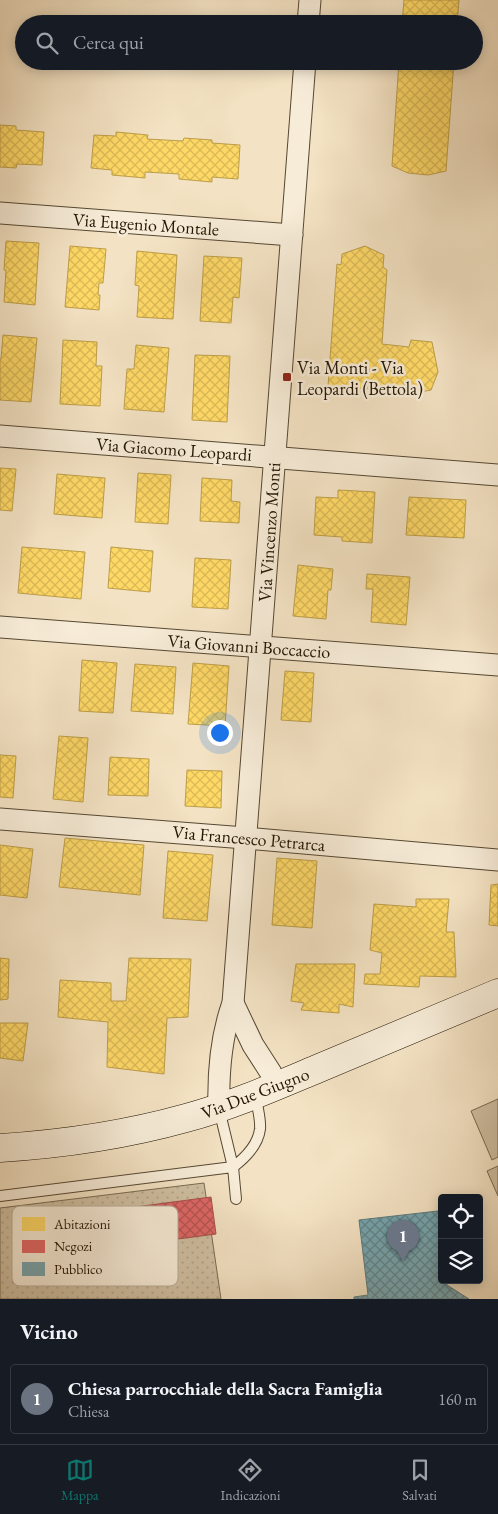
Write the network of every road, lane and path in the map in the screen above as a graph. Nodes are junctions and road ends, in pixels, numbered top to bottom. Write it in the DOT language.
graph roads {
  1 [pos="310,0"];
  2 [pos="309,15"];
  3 [pos="304,70"];
  4 [pos="0,213"];
  5 [pos="292,235"];
  6 [pos="0,436"];
  7 [pos="275,457"];
  8 [pos="498,475"];
  9 [pos="0,626"];
  10 [pos="260,647"];
  11 [pos="498,665"];
  12 [pos="0,819"];
  13 [pos="245,838"];
  14 [pos="498,860"];
  15 [pos="498,993"];
  16 [pos="233,1003"];
  17 [pos="266,1090"];
  18 [pos="219,1108"];
  19 [pos="0,1148"];
  20 [pos="233,1167"];
  21 [pos="0,1196"];
  22 [pos="236,1198"];
  1 -- 2 [label="street"];
  3 -- 5 [label="street, Via Vincenzo Monti"];
  4 -- 5 [label="street, Via Eugenio Montale"];
  5 -- 7 [label="street, Via Vincenzo Monti"];
  6 -- 7 [label="street, Via Giacomo Leopardi"];
  7 -- 8 [label="street, Via Giacomo Leopardi"];
  7 -- 10 [label="street, Via Vincenzo Monti"];
  9 -- 10 [label="street, Via Giovanni Boccaccio"];
  10 -- 11 [label="street, Via Giovanni Boccaccio"];
  10 -- 13 [label="street, Via Vincenzo Monti"];
  12 -- 13 [label="street, Via Francesco Petrarca"];
  13 -- 14 [label="street, Via Francesco Petrarca"];
  13 -- 16 [label="street, Via Vincenzo Monti"];
  15 -- 17 [label="main road, Via Due Giugno"];
  16 -- 17 [label="street, Via Vincenzo Monti"];
  16 -- 18 [label="street, Via Vincenzo Monti"];
  17 -- 18 [label="main road, Via Due Giugno"];
  17 -- 20 [label="lane"];
  18 -- 19 [label="main road, Via Due Giugno"];
  18 -- 20 [label="lane"];
  20 -- 21 [label="lane"];
  20 -- 22 [label="lane"];
}
